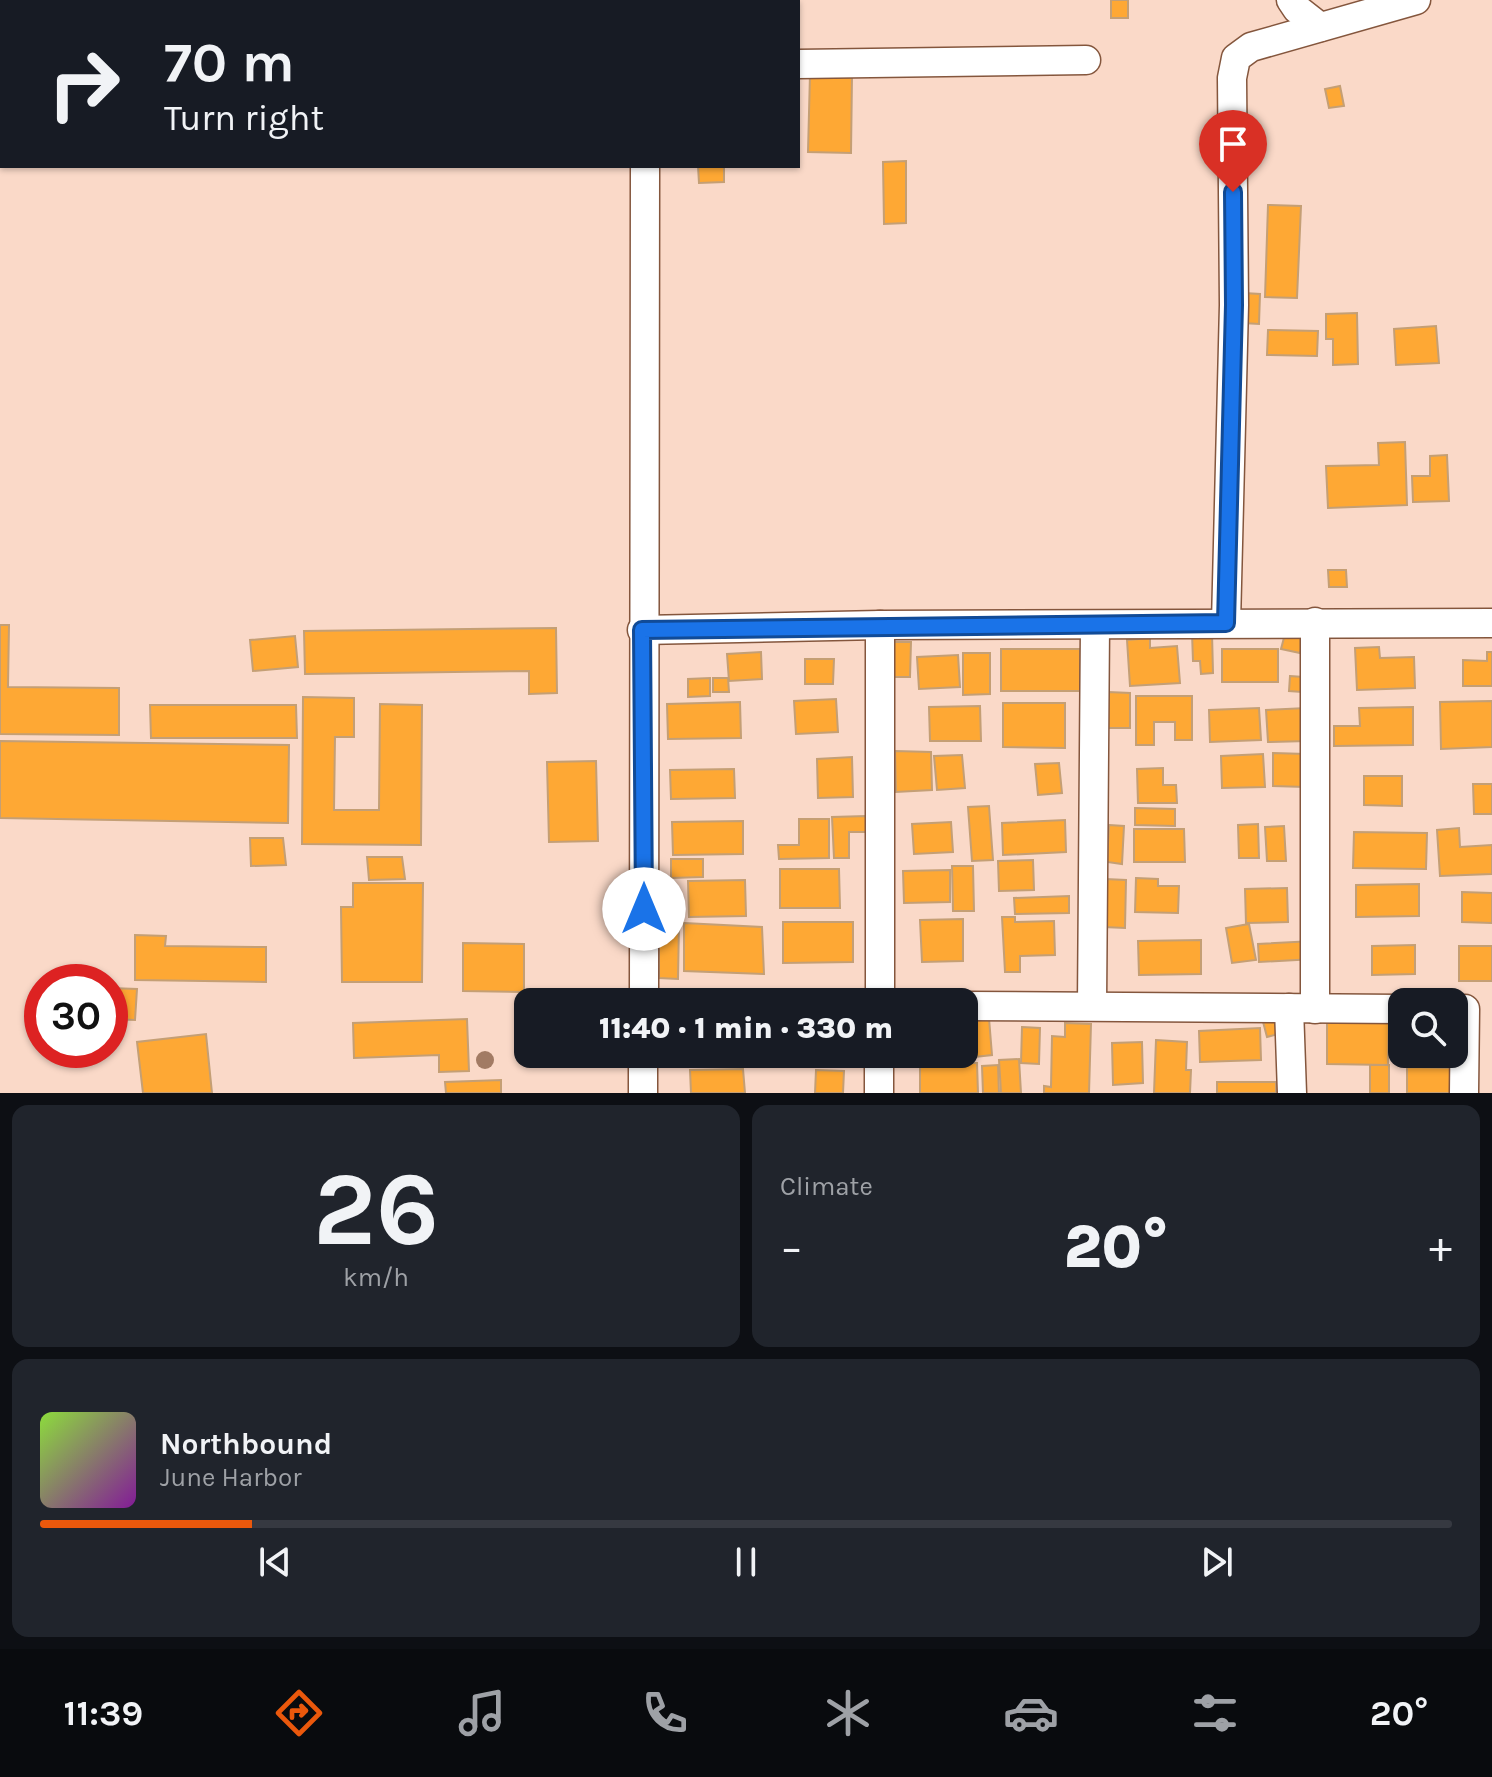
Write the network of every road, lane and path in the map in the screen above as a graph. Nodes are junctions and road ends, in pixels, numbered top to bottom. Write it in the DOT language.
graph roads {
  1 [pos="1291,0"];
  2 [pos="1416,0"];
  3 [pos="1320,27"];
  4 [pos="1086,60"];
  5 [pos="800,64"];
  6 [pos="645,168"];
  7 [pos="1315,622"];
  8 [pos="1226,623"];
  9 [pos="1492,623"];
  10 [pos="880,625"];
  11 [pos="1095,626"];
  12 [pos="642,630"];
  13 [pos="644,988"];
  14 [pos="880,988"];
  15 [pos="1092,1005"];
  16 [pos="978,1006"];
  17 [pos="1302,1008"];
  18 [pos="1388,1009"];
  19 [pos="1470,1009"];
  20 [pos="643,1068"];
  21 [pos="879,1068"];
  22 [pos="643,1093"];
  23 [pos="879,1093"];
  24 [pos="1292,1093"];
  25 [pos="1464,1093"];
  1 -- 3 [label="street"];
  2 -- 3 [label="street"];
  3 -- 8 [label="street"];
  4 -- 5 [label="street"];
  6 -- 12 [label="street"];
  7 -- 8 [label="street"];
  7 -- 9 [label="street"];
  7 -- 17 [label="street"];
  8 -- 11 [label="street"];
  10 -- 11 [label="street"];
  10 -- 12 [label="street"];
  10 -- 14 [label="street"];
  11 -- 15 [label="street"];
  12 -- 13 [label="street"];
  15 -- 16 [label="street"];
  15 -- 17 [label="street"];
  17 -- 18 [label="street"];
  17 -- 24 [label="street"];
  19 -- 25 [label="street"];
  20 -- 22 [label="street"];
  21 -- 23 [label="street"];
}
